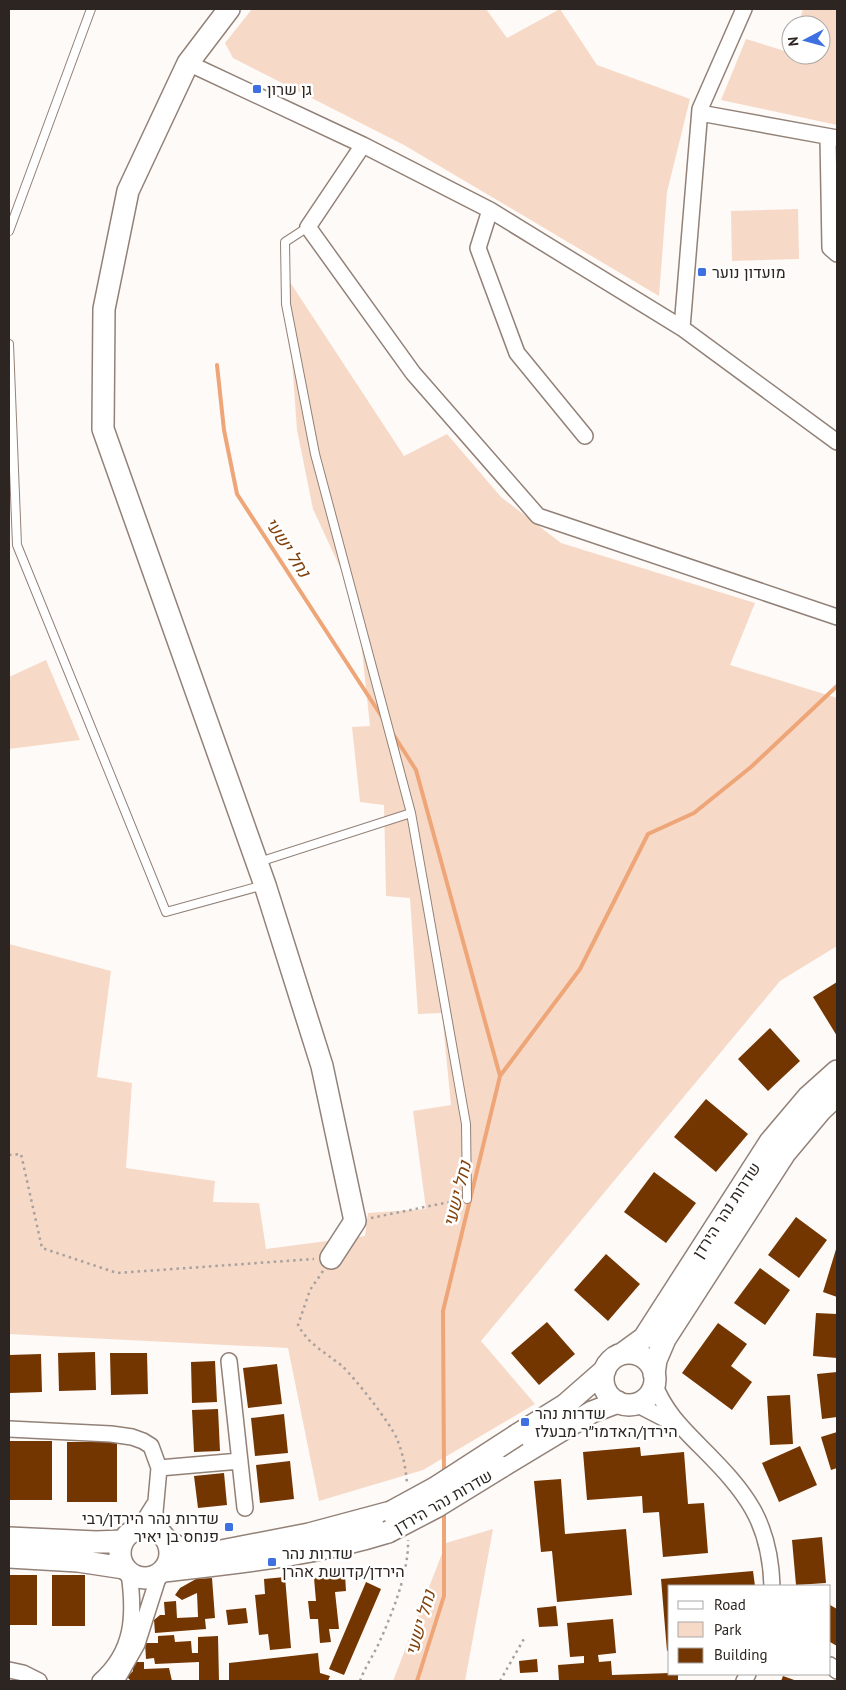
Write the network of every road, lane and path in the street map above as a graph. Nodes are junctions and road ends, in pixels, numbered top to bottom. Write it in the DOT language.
graph roads {
  1 [pos="91,9"];
  2 [pos="229,9"];
  3 [pos="744,9"];
  4 [pos="188,62"];
  5 [pos="700,113"];
  6 [pos="833,137"];
  7 [pos="363,145"];
  8 [pos="490,210"];
  9 [pos="308,227"];
  10 [pos="9,231"];
  11 [pos="837,254"];
  12 [pos="682,328"];
  13 [pos="9,344"];
  14 [pos="585,436"];
  15 [pos="837,442"];
  16 [pos="837,617"];
  17 [pos="411,813"];
  18 [pos="257,863"];
  19 [pos="264,885"];
  20 [pos="837,1071"];
  21 [pos="837,1095"];
  22 [pos="9,1155"];
  23 [pos="466,1199"];
  24 [pos="355,1221"];
  25 [pos="331,1258"];
  26 [pos="622,1354"];
  27 [pos="229,1361"];
  28 [pos="604,1370"];
  29 [pos="654,1379"];
  30 [pos="627,1403"];
  31 [pos="9,1429"];
  32 [pos="688,1434"];
  33 [pos="240,1461"];
  34 [pos="159,1468"];
  35 [pos="406,1489"];
  36 [pos="245,1508"];
  37 [pos="396,1525"];
  38 [pos="147,1535"];
  39 [pos="9,1538"];
  40 [pos="9,1557"];
  41 [pos="127,1570"];
  42 [pos="162,1573"];
  43 [pos="772,1585"];
  44 [pos="525,1637"];
  45 [pos="9,1670"];
  46 [pos="39,1681"];
  47 [pos="100,1681"];
  48 [pos="116,1681"];
  49 [pos="360,1681"];
  50 [pos="500,1681"];
  1 -- 10 [label="lane"];
  2 -- 4 [label="main road"];
  3 -- 5 [label="street"];
  4 -- 7 [label="street"];
  4 -- 18 [label="main road"];
  5 -- 6 [label="street"];
  5 -- 12 [label="street"];
  6 -- 11 [label="street"];
  7 -- 8 [label="street"];
  7 -- 9 [label="street"];
  8 -- 12 [label="street"];
  8 -- 14 [label="street"];
  9 -- 16 [label="street"];
  9 -- 17 [label="lane"];
  12 -- 15 [label="street"];
  13 -- 19 [label="lane"];
  17 -- 18 [label="lane"];
  17 -- 23 [label="lane"];
  18 -- 19 [label="main road"];
  19 -- 24 [label="main road"];
  20 -- 26 [label="main road, שדרות נהר הירדן"];
  21 -- 29 [label="main road, שדרות נהר הירדן"];
  22 -- 25 [label="path"];
  23 -- 24 [label="path"];
  24 -- 25 [label="main road"];
  25 -- 35 [label="path"];
  26 -- 28 [label="main road"];
  26 -- 29 [label="main road"];
  27 -- 33 [label="street"];
  28 -- 30 [label="main road"];
  28 -- 37 [label="main road, שדרות נהר הירדן, bridge"];
  29 -- 30 [label="main road"];
  29 -- 32 [label="street"];
  30 -- 32 [label="street"];
  30 -- 37 [label="main road, שדרות נהר הירדן, bridge"];
  31 -- 34 [label="street"];
  32 -- 43 [label="street"];
  33 -- 34 [label="street"];
  33 -- 36 [label="street"];
  34 -- 38 [label="street"];
  37 -- 38 [label="main road, שדרות נהר הירדן"];
  37 -- 42 [label="main road, שדרות נהר הירדן"];
  37 -- 49 [label="path"];
  38 -- 39 [label="main road, שדרות נהר הירדן"];
  38 -- 41 [label="main road"];
  38 -- 42 [label="main road"];
  40 -- 41 [label="main road"];
  41 -- 42 [label="main road"];
  41 -- 47 [label="street"];
  42 -- 48 [label="street"];
  44 -- 50 [label="path"];
  45 -- 46 [label="street"];
}
